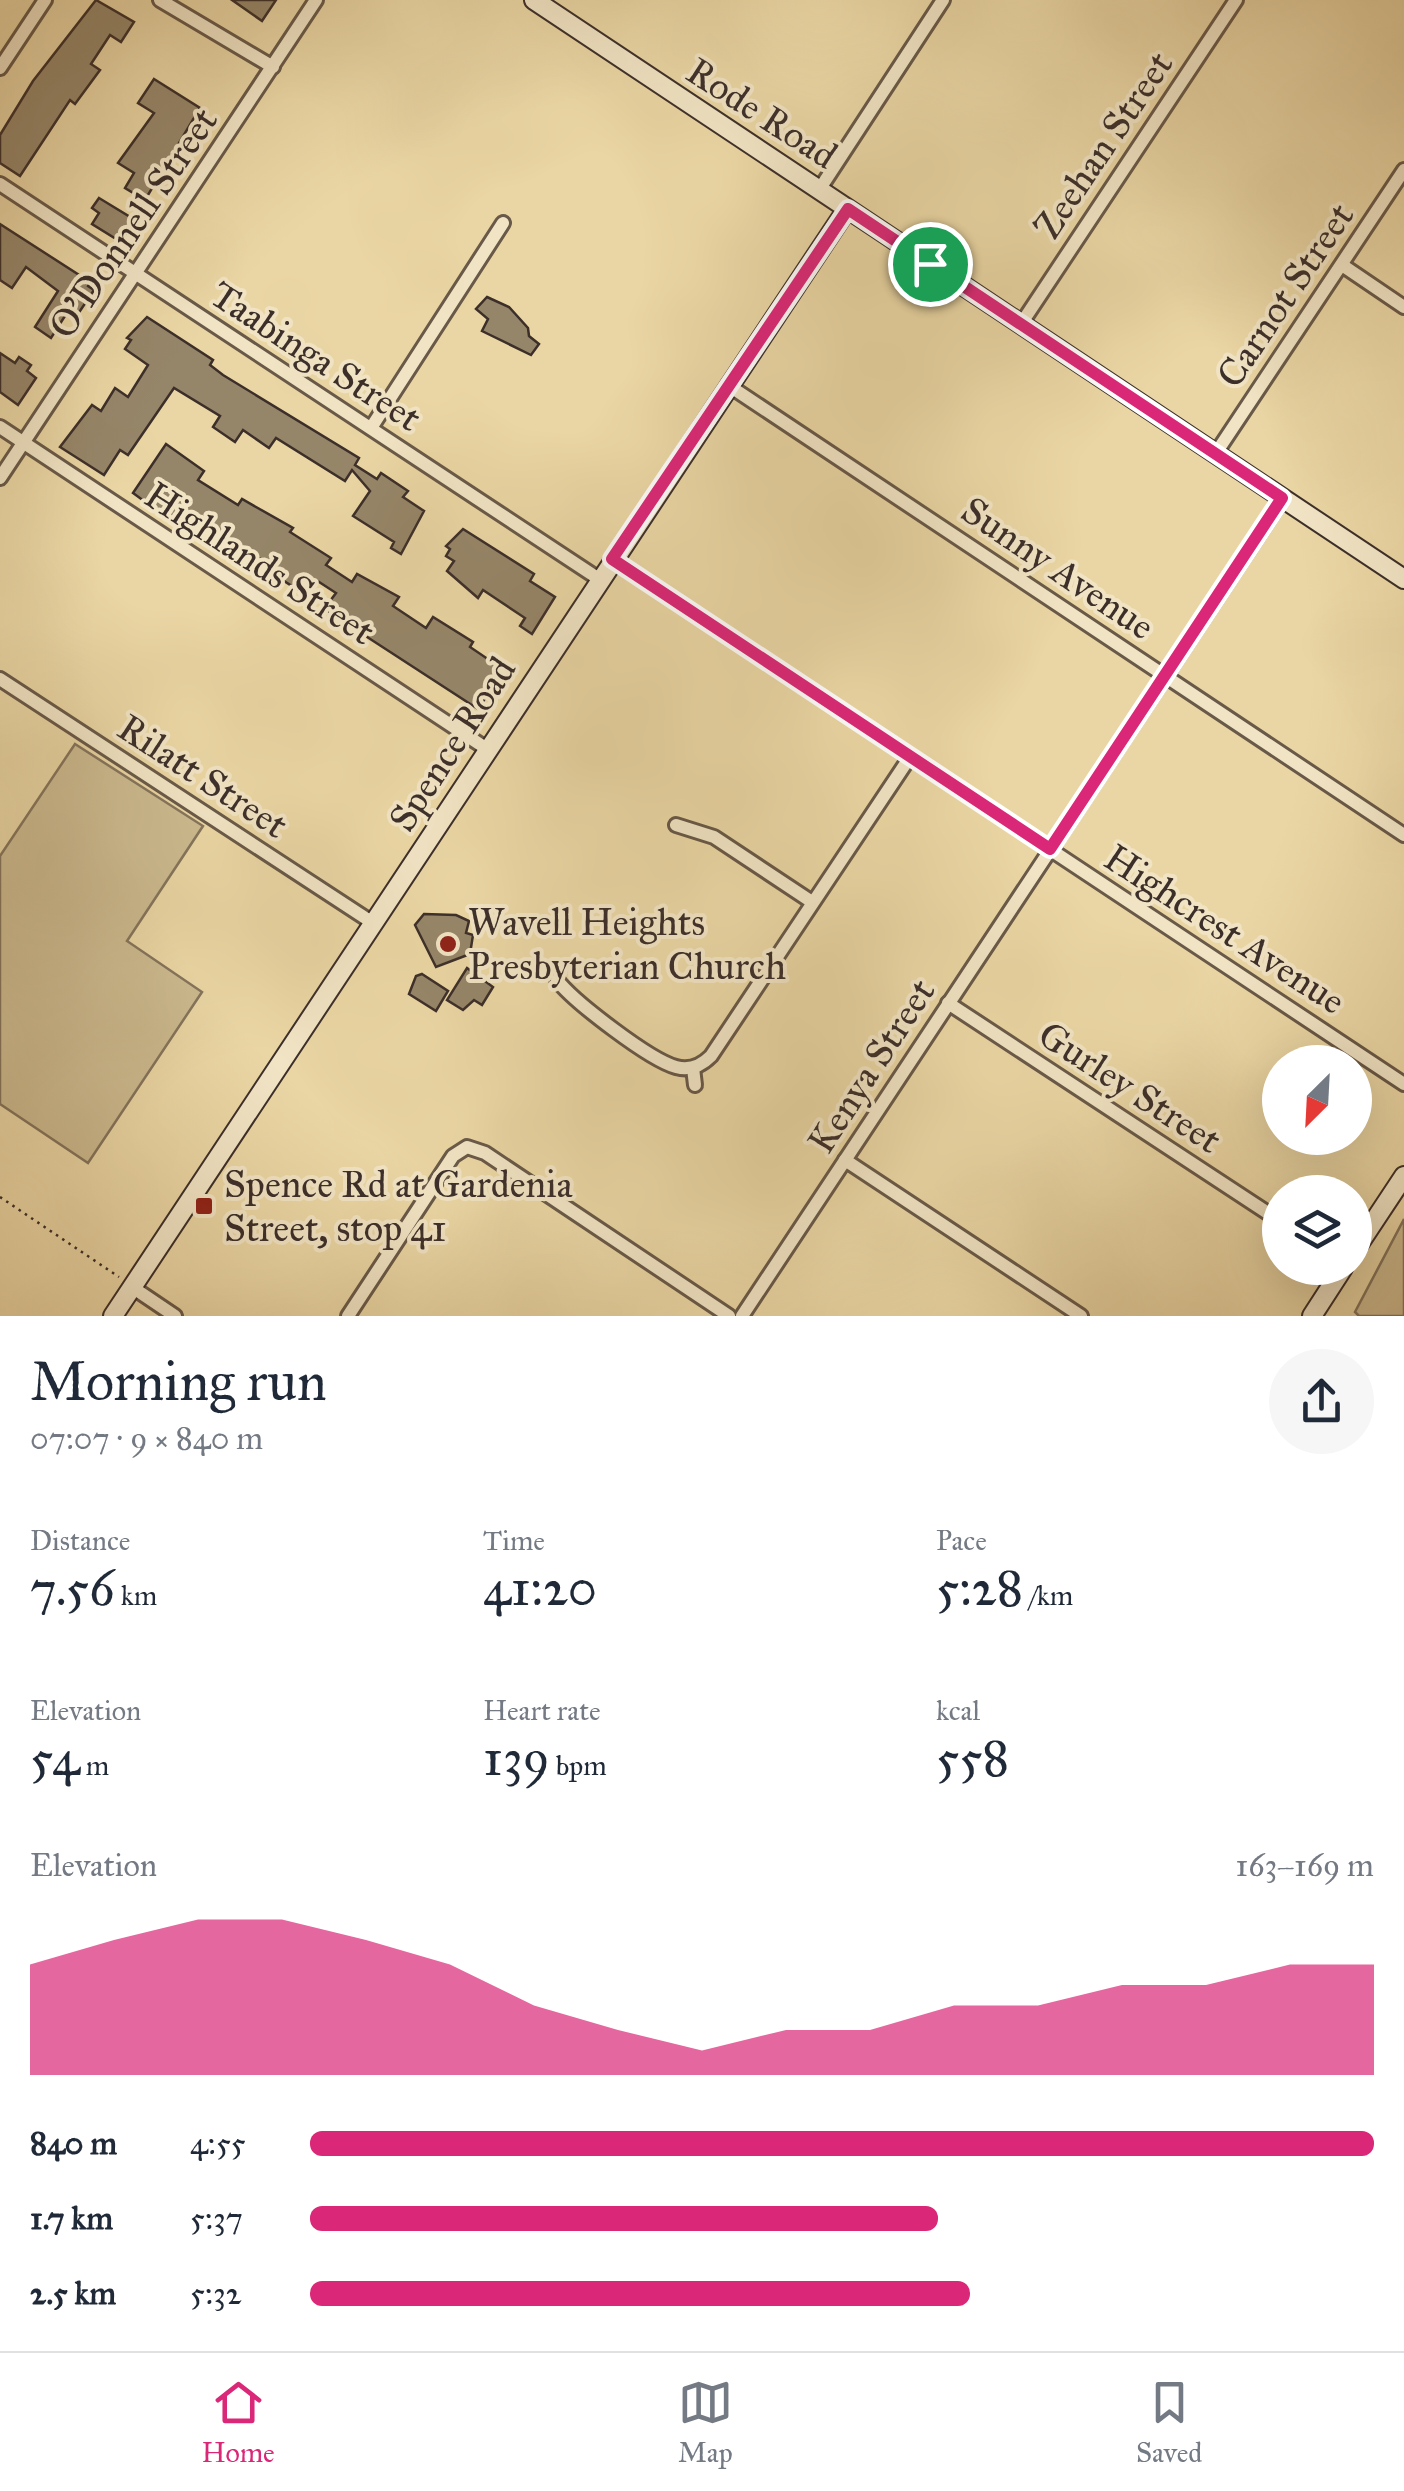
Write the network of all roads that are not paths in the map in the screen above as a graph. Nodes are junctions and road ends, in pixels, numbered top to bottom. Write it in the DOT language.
graph roads {
  1 [pos="45,0"];
  2 [pos="160,0"];
  3 [pos="316,0"];
  4 [pos="534,0"];
  5 [pos="943,0"];
  6 [pos="1236,0"];
  7 [pos="272,67"];
  8 [pos="0,68"];
  9 [pos="1404,170"];
  10 [pos="0,184"];
  11 [pos="819,190"];
  12 [pos="848,209"];
  13 [pos="502,223"];
  14 [pos="1342,266"];
  15 [pos="135,274"];
  16 [pos="1404,307"];
  17 [pos="1021,324"];
  18 [pos="728,385"];
  19 [pos="0,427"];
  20 [pos="370,428"];
  21 [pos="24,443"];
  22 [pos="1216,454"];
  23 [pos="0,478"];
  24 [pos="1282,498"];
  25 [pos="612,559"];
  26 [pos="599,579"];
  27 [pos="1404,579"];
  28 [pos="1164,676"];
  29 [pos="0,679"];
  30 [pos="487,749"];
  31 [pos="910,756"];
  32 [pos="676,825"];
  33 [pos="1404,835"];
  34 [pos="1050,849"];
  35 [pos="812,902"];
  36 [pos="372,923"];
  37 [pos="557,980"];
  38 [pos="948,1003"];
  39 [pos="693,1068"];
  40 [pos="1404,1084"];
  41 [pos="695,1085"];
  42 [pos="844,1160"];
  43 [pos="1404,1174"];
  44 [pos="1262,1210"];
  45 [pos="1372,1224"];
  46 [pos="1332,1285"];
  47 [pos="132,1288"];
  48 [pos="113,1316"];
  49 [pos="175,1316"];
  50 [pos="348,1316"];
  51 [pos="729,1316"];
  52 [pos="742,1316"];
  53 [pos="1081,1316"];
  54 [pos="1312,1316"];
  1 -- 8 [label="street"];
  2 -- 7 [label="street"];
  3 -- 7 [label="street, O'Donnell Street"];
  4 -- 11 [label="street, Rode Road"];
  5 -- 11 [label="street"];
  6 -- 17 [label="street, Zeehan Street"];
  7 -- 15 [label="street, O'Donnell Street"];
  9 -- 14 [label="street, Carnot Street"];
  10 -- 15 [label="street, Taabinga Street"];
  11 -- 12 [label="street, Rode Road"];
  12 -- 17 [label="street, Rode Road"];
  12 -- 18 [label="street, Spence Road"];
  13 -- 20 [label="street"];
  14 -- 16 [label="street"];
  14 -- 22 [label="street, Carnot Street"];
  15 -- 20 [label="street, Taabinga Street"];
  15 -- 21 [label="street, O'Donnell Street"];
  17 -- 22 [label="street, Rode Road"];
  18 -- 25 [label="street, Spence Road"];
  18 -- 28 [label="street, Sunny Avenue"];
  19 -- 21 [label="street, Highlands Street"];
  20 -- 26 [label="street, Taabinga Street"];
  21 -- 23 [label="street, O'Donnell Street"];
  21 -- 30 [label="street, Highlands Street"];
  22 -- 24 [label="street, Rode Road"];
  24 -- 27 [label="street, Rode Road"];
  24 -- 28 [label="street, Kenya Street"];
  25 -- 26 [label="street, Spence Road"];
  25 -- 31 [label="street, Highcrest Avenue"];
  26 -- 30 [label="street, Spence Road"];
  28 -- 33 [label="street, Sunny Avenue"];
  28 -- 34 [label="street, Kenya Street"];
  29 -- 36 [label="street, Rilatt Street"];
  30 -- 36 [label="street, Spence Road"];
  31 -- 34 [label="street, Highcrest Avenue"];
  31 -- 35 [label="street"];
  32 -- 35 [label="street"];
  34 -- 38 [label="street, Kenya Street"];
  34 -- 40 [label="street, Highcrest Avenue"];
  35 -- 39 [label="street"];
  36 -- 47 [label="street, Spence Road"];
  37 -- 39 [label="street"];
  38 -- 42 [label="street, Kenya Street"];
  38 -- 44 [label="street, Gurley Street"];
  39 -- 41 [label="street"];
  42 -- 52 [label="street, Kenya Street"];
  42 -- 53 [label="street"];
  43 -- 45 [label="street"];
  46 -- 54 [label="street"];
  47 -- 48 [label="street, Spence Road"];
  47 -- 49 [label="street"];
  50 -- 51 [label="street"];
}
